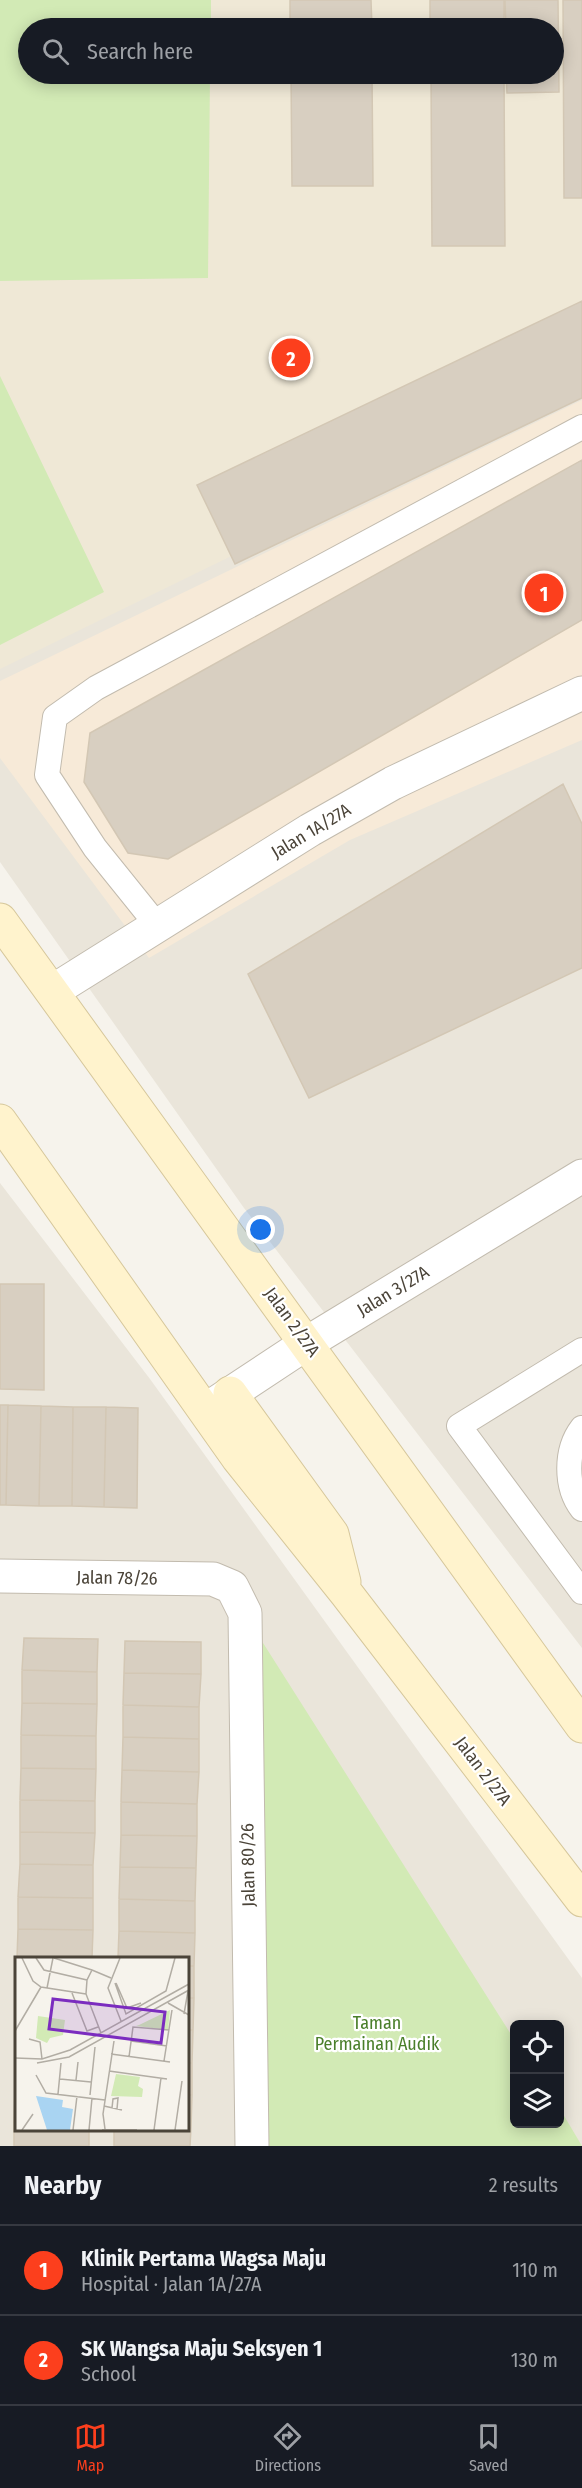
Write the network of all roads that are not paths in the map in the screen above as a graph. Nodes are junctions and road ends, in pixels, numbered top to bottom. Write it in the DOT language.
graph roads {
  1 [pos="582,427"];
  2 [pos="582,693"];
  3 [pos="0,920"];
  4 [pos="157,925"];
  5 [pos="52,991"];
  6 [pos="0,1121"];
  7 [pos="582,1176"];
  8 [pos="308,1343"];
  9 [pos="582,1350"];
  10 [pos="218,1402"];
  11 [pos="582,1428"];
  12 [pos="582,1509"];
  13 [pos="0,1576"];
  14 [pos="232,1587"];
  15 [pos="582,1592"];
  16 [pos="582,1726"];
  17 [pos="582,1900"];
  18 [pos="252,2146"];
  1 -- 4 [label="lane"];
  2 -- 4 [label="street, Jalan 1A/27A"];
  3 -- 5 [label="main road, Jalan 2/27A"];
  4 -- 5 [label="street, Jalan 1A/27A"];
  5 -- 8 [label="main road, Jalan 2/27A"];
  6 -- 10 [label="main road, Jalan 2/27A"];
  7 -- 8 [label="street, Jalan 3/27A"];
  8 -- 10 [label="street, Jalan 3/27A"];
  8 -- 16 [label="main road, Jalan 2/27A"];
  9 -- 15 [label="lane"];
  10 -- 17 [label="main road, Jalan 2/27A"];
  11 -- 12 [label="lane"];
  13 -- 14 [label="street, Jalan 78/26"];
  14 -- 18 [label="street, Jalan 80/26"];
}
